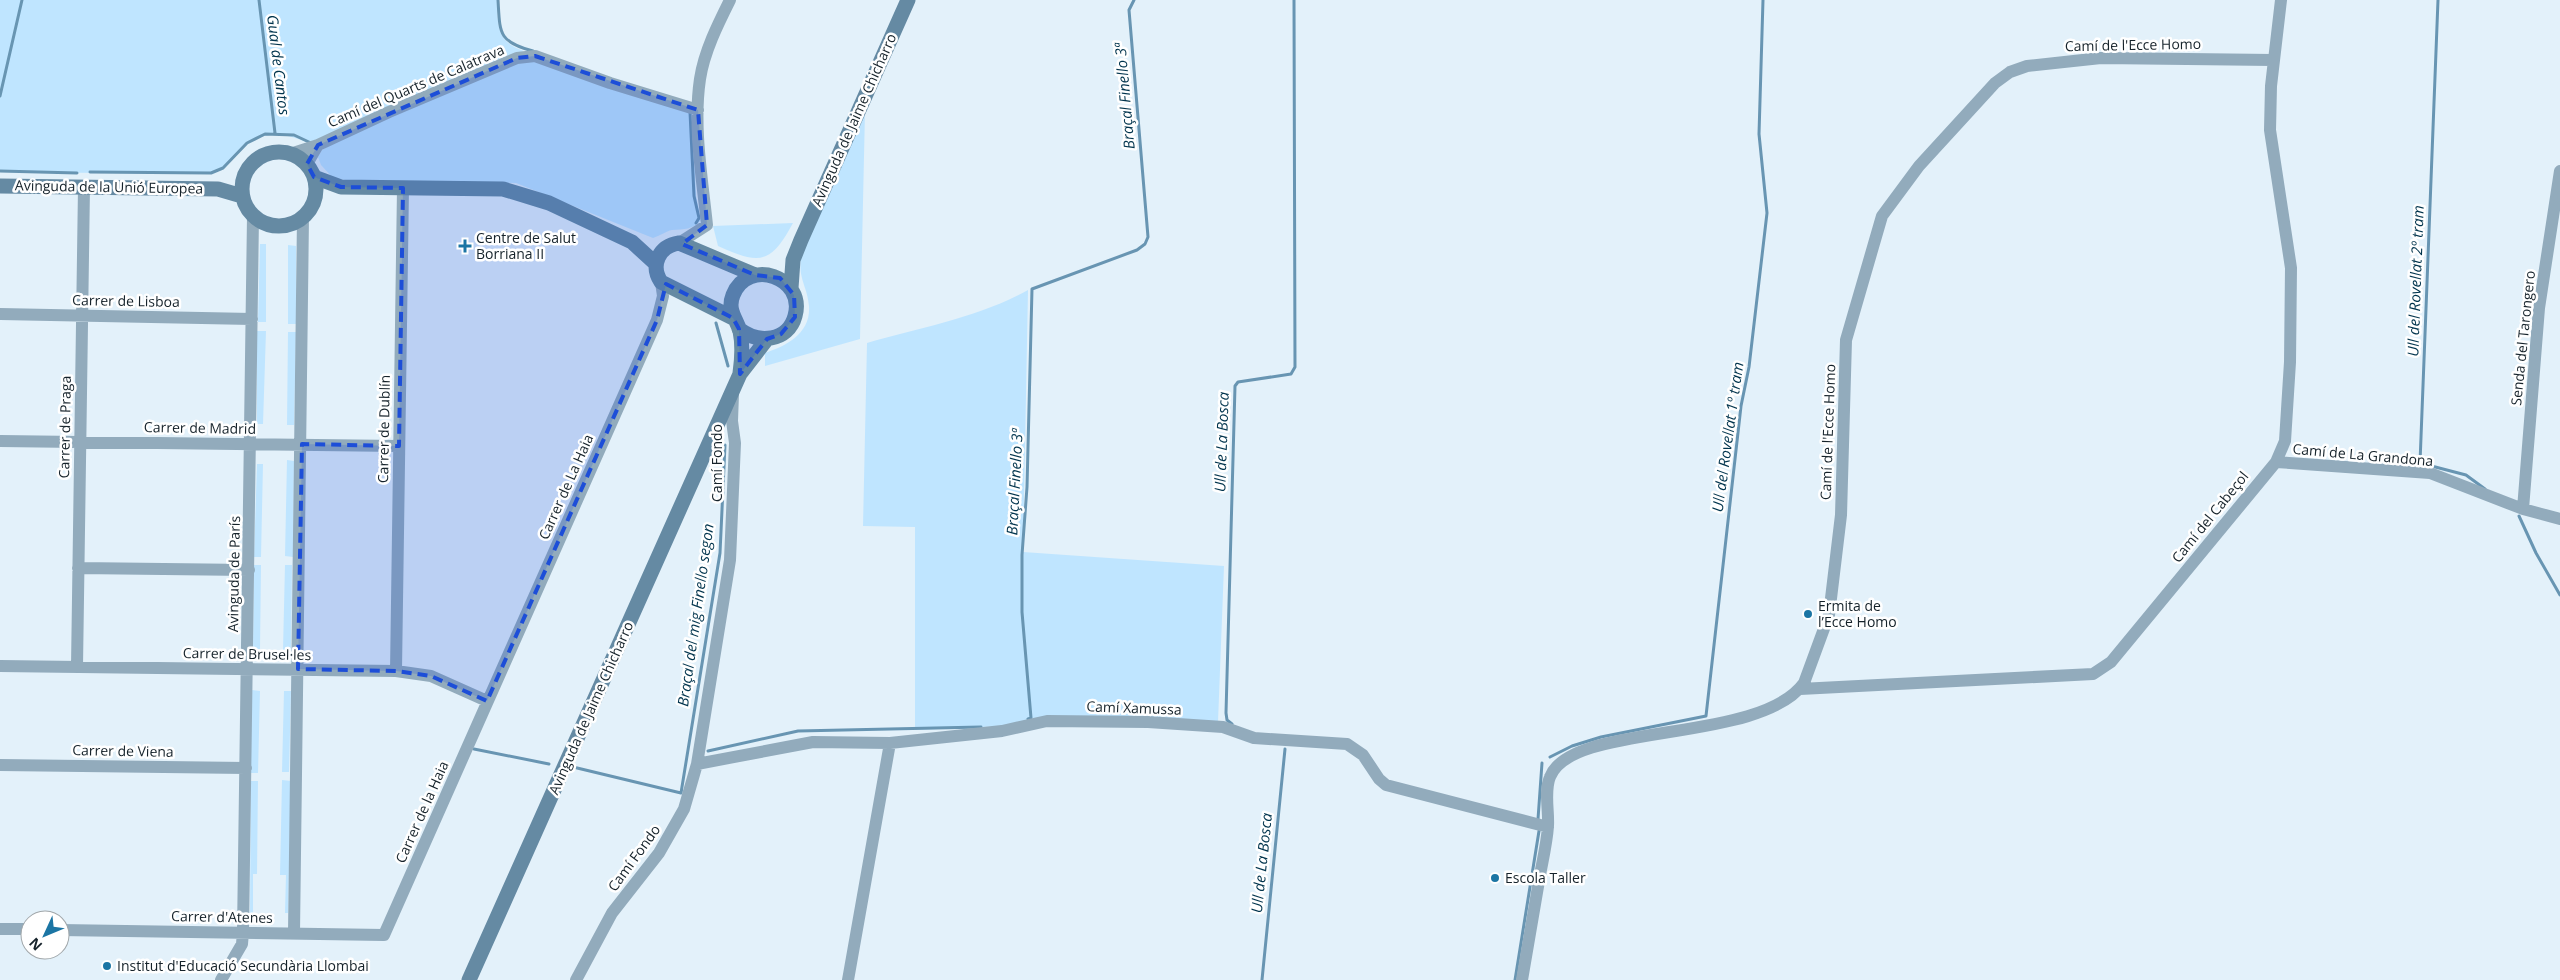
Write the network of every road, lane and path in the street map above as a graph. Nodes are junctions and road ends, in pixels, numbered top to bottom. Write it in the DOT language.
graph roads {
  1 [pos="730,0"];
  2 [pos="908,0"];
  3 [pos="2281,0"];
  4 [pos="2273,60"];
  5 [pos="698,110"];
  6 [pos="318,145"];
  7 [pos="290,154"];
  8 [pos="310,171"];
  9 [pos="2560,171"];
  10 [pos="244,175"];
  11 [pos="0,186"];
  12 [pos="84,187"];
  13 [pos="341,187"];
  14 [pos="403,188"];
  15 [pos="218,189"];
  16 [pos="242,196"];
  17 [pos="315,197"];
  18 [pos="253,216"];
  19 [pos="303,217"];
  20 [pos="800,240"];
  21 [pos="632,242"];
  22 [pos="673,244"];
  23 [pos="656,264"];
  24 [pos="760,274"];
  25 [pos="661,282"];
  26 [pos="790,288"];
  27 [pos="0,314"];
  28 [pos="82,316"];
  29 [pos="252,319"];
  30 [pos="736,323"];
  31 [pos="767,339"];
  32 [pos="740,374"];
  33 [pos="733,390"];
  34 [pos="0,441"];
  35 [pos="80,442"];
  36 [pos="250,444"];
  37 [pos="302,444"];
  38 [pos="399,446"];
  39 [pos="2276,462"];
  40 [pos="2523,508"];
  41 [pos="2560,519"];
  42 [pos="78,568"];
  43 [pos="249,570"];
  44 [pos="0,666"];
  45 [pos="77,667"];
  46 [pos="247,669"];
  47 [pos="298,669"];
  48 [pos="396,670"];
  49 [pos="1800,689"];
  50 [pos="487,701"];
  51 [pos="890,743"];
  52 [pos="697,764"];
  53 [pos="0,765"];
  54 [pos="246,768"];
  55 [pos="1548,827"];
  56 [pos="0,929"];
  57 [pos="20,929"];
  58 [pos="70,930"];
  59 [pos="243,932"];
  60 [pos="294,933"];
  61 [pos="384,934"];
  62 [pos="221,980"];
  63 [pos="469,980"];
  64 [pos="576,980"];
  65 [pos="848,980"];
  66 [pos="1522,980"];
  1 -- 5 [label="street"];
  2 -- 20 [label="street, Avinguda de Jaime Chicharro"];
  3 -- 4 [label="street"];
  4 -- 39 [label="street, Camí del Cabeçol"];
  4 -- 49 [label="street, Camí de l'Ecce Homo"];
  5 -- 6 [label="street, Camí del Quarts de Calatrava"];
  5 -- 22 [label="street"];
  6 -- 7 [label="street, Camí del Quarts de Calatrava"];
  6 -- 8 [label="street"];
  7 -- 8 [label="street"];
  7 -- 10 [label="street"];
  8 -- 13 [label="street"];
  8 -- 17 [label="street"];
  9 -- 40 [label="street, Senda del Tarongero"];
  10 -- 15 [label="street, Avinguda de la Unió Europea"];
  10 -- 16 [label="street"];
  11 -- 12 [label="street, Avinguda de la Unió Europea"];
  12 -- 15 [label="street, Avinguda de la Unió Europea"];
  12 -- 28 [label="street, Carrer de Praga"];
  13 -- 14 [label="street"];
  13 -- 17 [label="street"];
  14 -- 21 [label="street"];
  14 -- 38 [label="street, Carrer de Dublín"];
  15 -- 16 [label="street, Avinguda de la Unió Europea"];
  16 -- 18 [label="street"];
  17 -- 19 [label="street"];
  18 -- 19 [label="street"];
  18 -- 29 [label="street, Avinguda de París"];
  19 -- 37 [label="street"];
  20 -- 24 [label="street"];
  20 -- 26 [label="street"];
  21 -- 22 [label="street"];
  21 -- 23 [label="street"];
  22 -- 23 [label="street"];
  22 -- 24 [label="street"];
  23 -- 25 [label="street"];
  24 -- 26 [label="street"];
  24 -- 30 [label="street"];
  25 -- 30 [label="street"];
  25 -- 50 [label="street, Carrer de La Haia"];
  26 -- 31 [label="street"];
  27 -- 28 [label="street, Carrer de Lisboa"];
  28 -- 29 [label="street, Carrer de Lisboa"];
  28 -- 35 [label="street, Carrer de Praga"];
  29 -- 36 [label="street, Avinguda de París"];
  30 -- 31 [label="street"];
  30 -- 32 [label="street"];
  31 -- 32 [label="street"];
  32 -- 33 [label="street, Avinguda de Jaime Chicharro"];
  33 -- 52 [label="street, Camí Fondo"];
  33 -- 63 [label="street, Avinguda de Jaime Chicharro"];
  34 -- 35 [label="street, Carrer de Madrid"];
  35 -- 36 [label="street, Carrer de Madrid"];
  35 -- 42 [label="street, Carrer de Praga"];
  36 -- 37 [label="street, Carrer de Madrid"];
  36 -- 43 [label="street, Avinguda de París"];
  37 -- 38 [label="street, Carrer de Madrid"];
  37 -- 47 [label="street"];
  38 -- 48 [label="street, Carrer de Dublín"];
  39 -- 40 [label="street, Camí de La Grandona"];
  39 -- 49 [label="street, Camí del Cabeçol"];
  40 -- 41 [label="street, Camí de La Grandona"];
  42 -- 43 [label="street"];
  42 -- 45 [label="street, Carrer de Praga"];
  43 -- 46 [label="street, Avinguda de París"];
  44 -- 45 [label="street, Carrer de Brusel·les"];
  45 -- 46 [label="street, Carrer de Brusel·les"];
  46 -- 47 [label="street, Carrer de Brusel·les"];
  46 -- 54 [label="street, Avinguda de París"];
  47 -- 48 [label="street, Carrer de Brusel·les"];
  47 -- 60 [label="street"];
  48 -- 50 [label="street, Carrer de Brusel·les"];
  49 -- 55 [label="street"];
  50 -- 61 [label="street, Carrer de la Haia"];
  51 -- 52 [label="street, Camí Xamussa"];
  51 -- 55 [label="street, Camí Xamussa"];
  51 -- 65 [label="street"];
  52 -- 64 [label="street, Camí Fondo"];
  53 -- 54 [label="street, Carrer de Viena"];
  54 -- 59 [label="street, Avinguda de París"];
  55 -- 66 [label="street"];
  56 -- 57 [label="street"];
  58 -- 59 [label="street, Carrer d'Atenes"];
  59 -- 60 [label="street, Carrer d'Atenes"];
  59 -- 62 [label="street, Avinguda de París"];
  60 -- 61 [label="street, Carrer d'Atenes"];
}
